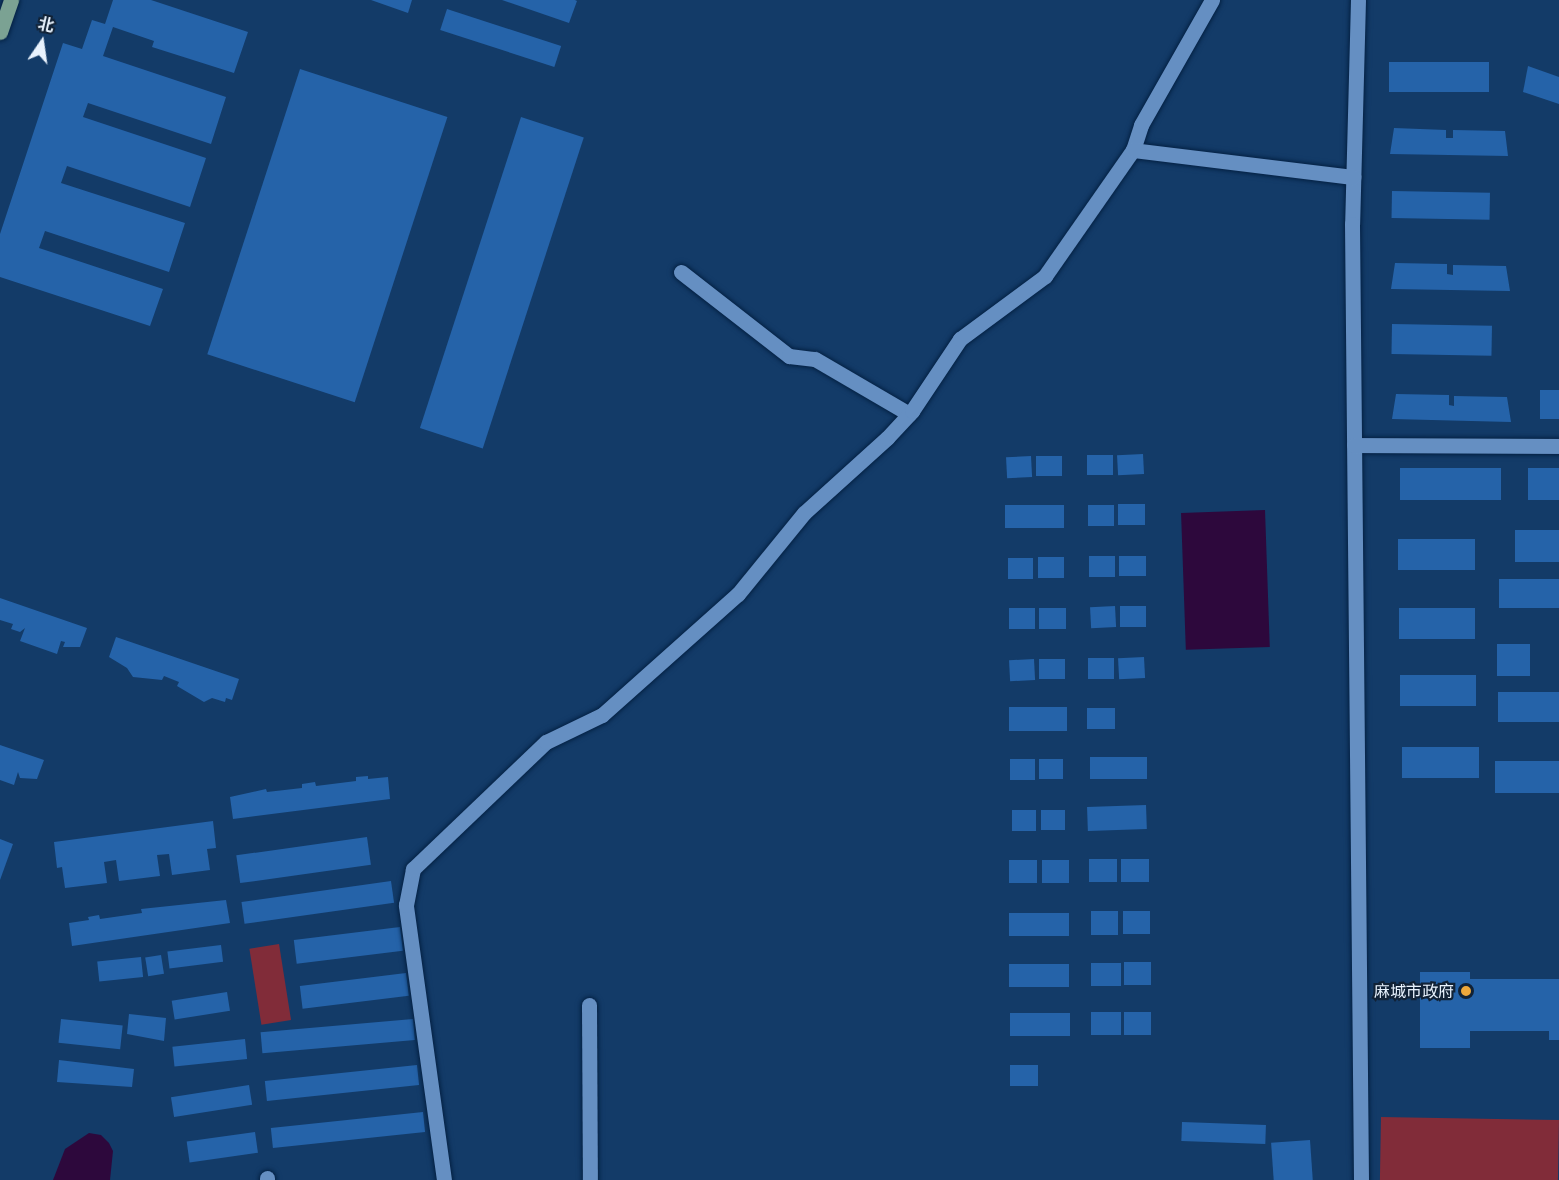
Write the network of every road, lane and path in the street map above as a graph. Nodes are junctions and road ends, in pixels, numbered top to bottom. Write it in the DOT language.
graph roads {
  1 [pos="11,0"];
  2 [pos="1212,0"];
  3 [pos="1358,0"];
  4 [pos="0,32"];
  5 [pos="1133,150"];
  6 [pos="1353,177"];
  7 [pos="681,272"];
  8 [pos="909,414"];
  9 [pos="1354,445"];
  10 [pos="1559,446"];
  11 [pos="589,1005"];
  12 [pos="444,1180"];
  13 [pos="590,1180"];
  14 [pos="1361,1180"];
  1 -- 4 [label="main road"];
  2 -- 5 [label="street"];
  3 -- 6 [label="street"];
  5 -- 6 [label="street"];
  5 -- 8 [label="street"];
  6 -- 9 [label="street"];
  7 -- 8 [label="street"];
  8 -- 12 [label="street"];
  9 -- 10 [label="street"];
  9 -- 14 [label="street"];
  11 -- 13 [label="street"];
}
